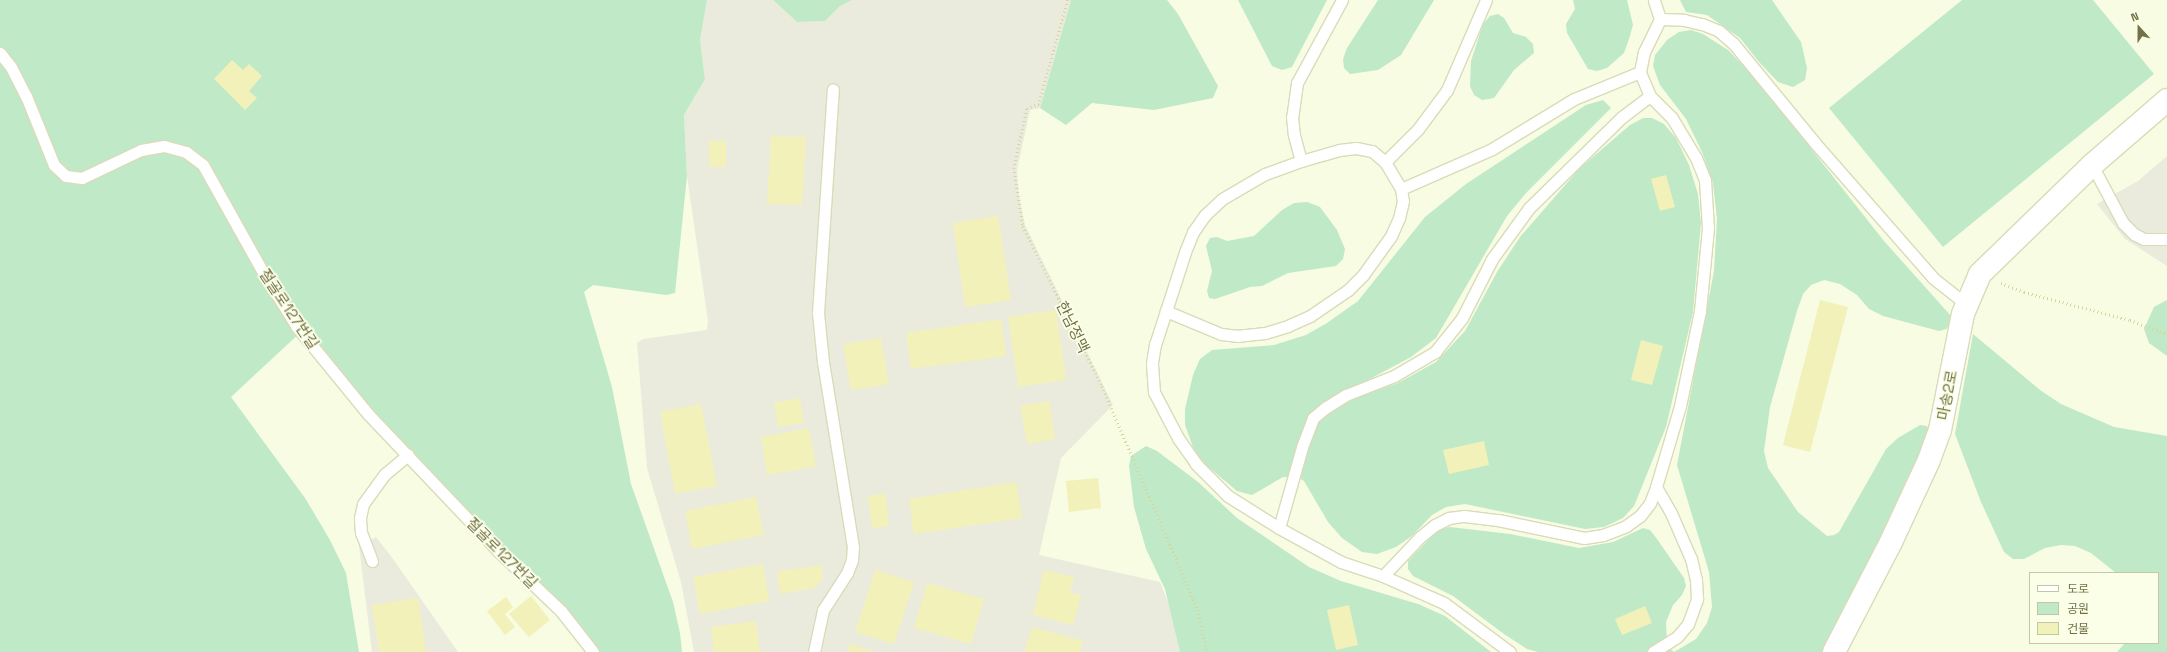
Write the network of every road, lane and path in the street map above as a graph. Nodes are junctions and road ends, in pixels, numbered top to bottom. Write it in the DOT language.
graph roads {
  1 [pos="1068,0"];
  2 [pos="1342,0"];
  3 [pos="1486,0"];
  4 [pos="1654,0"];
  5 [pos="1660,19"];
  6 [pos="0,53"];
  7 [pos="1640,72"];
  8 [pos="833,90"];
  9 [pos="1650,96"];
  10 [pos="2167,100"];
  11 [pos="1301,162"];
  12 [pos="1385,162"];
  13 [pos="2092,165"];
  14 [pos="1401,189"];
  15 [pos="2167,239"];
  16 [pos="1980,274"];
  17 [pos="1966,304"];
  18 [pos="1166,311"];
  19 [pos="2167,334"];
  20 [pos="408,455"];
  21 [pos="1656,487"];
  22 [pos="1279,528"];
  23 [pos="372,561"];
  24 [pos="1383,576"];
  25 [pos="594,652"];
  26 [pos="814,652"];
  27 [pos="1207,652"];
  28 [pos="1510,652"];
  29 [pos="1653,652"];
  30 [pos="1834,652"];
  1 -- 27 [label="path, 한남정맥"];
  2 -- 11 [label="lane"];
  3 -- 12 [label="lane"];
  4 -- 5 [label="lane"];
  5 -- 7 [label="lane"];
  5 -- 17 [label="lane"];
  6 -- 20 [label="lane, 절골로127번길"];
  7 -- 9 [label="lane"];
  7 -- 14 [label="lane"];
  8 -- 26 [label="lane"];
  9 -- 21 [label="lane"];
  9 -- 22 [label="lane"];
  10 -- 13 [label="street, 마송2로"];
  11 -- 12 [label="lane"];
  11 -- 18 [label="lane"];
  12 -- 14 [label="lane"];
  13 -- 15 [label="lane"];
  13 -- 16 [label="street, 마송2로"];
  14 -- 18 [label="lane"];
  16 -- 17 [label="street, 마송2로"];
  16 -- 19 [label="path"];
  17 -- 30 [label="street, 마송2로"];
  18 -- 22 [label="lane"];
  20 -- 23 [label="lane"];
  20 -- 25 [label="lane, 절골로127번길"];
  21 -- 24 [label="lane"];
  21 -- 29 [label="lane"];
  22 -- 24 [label="lane"];
  24 -- 28 [label="lane"];
}
